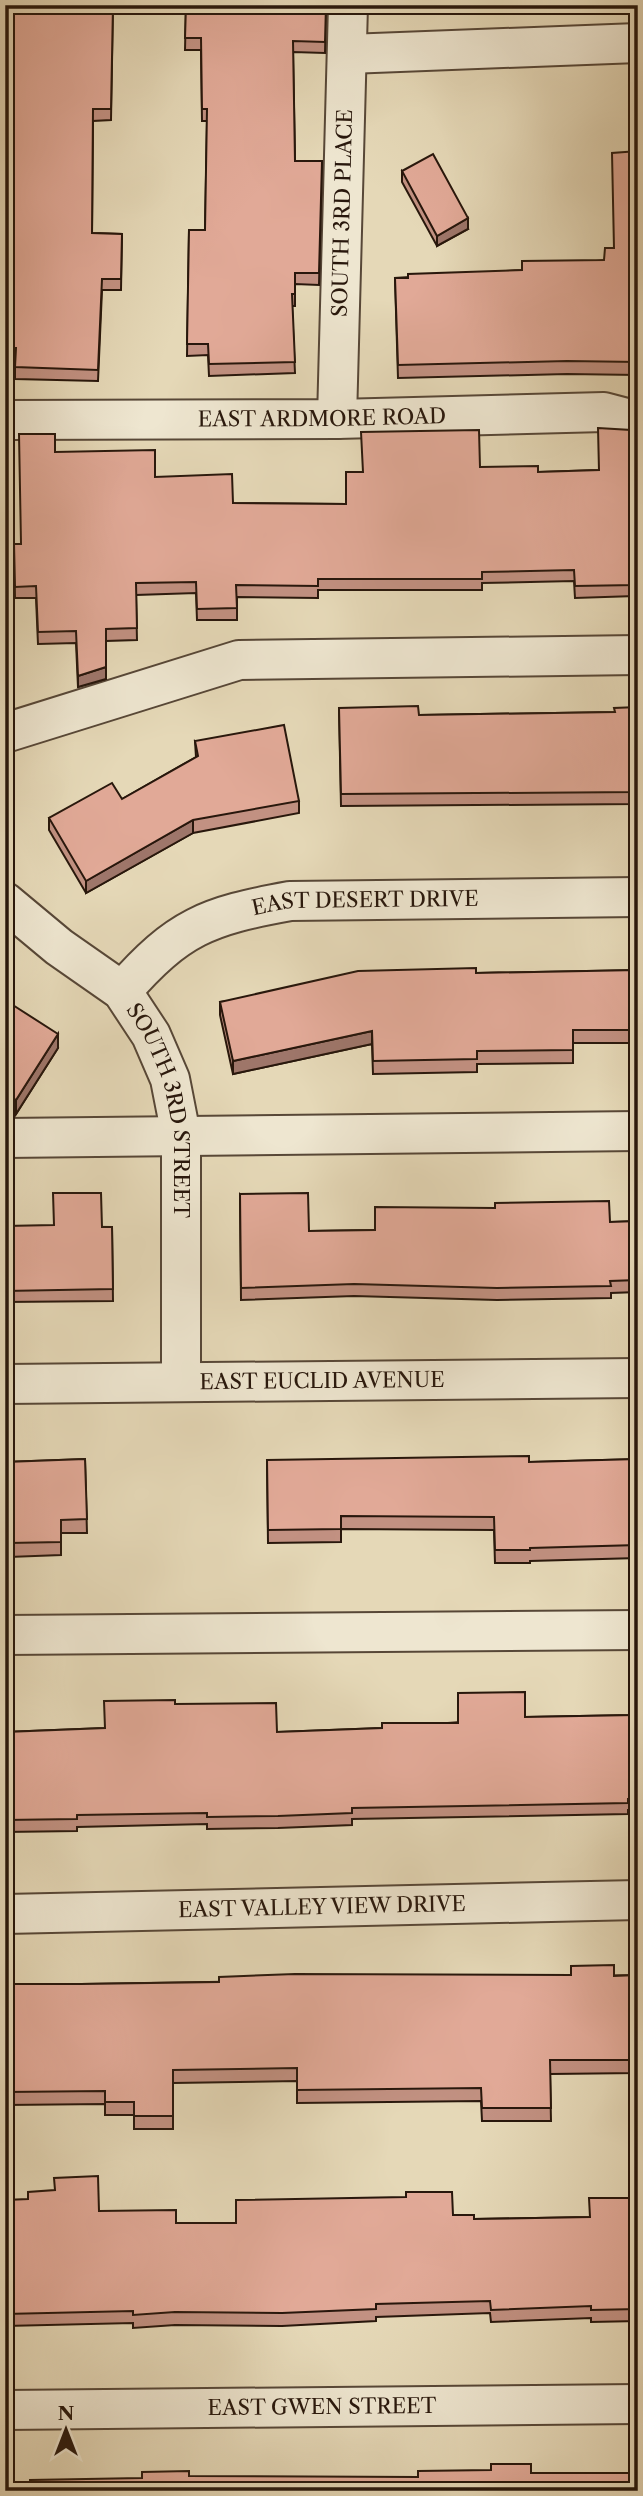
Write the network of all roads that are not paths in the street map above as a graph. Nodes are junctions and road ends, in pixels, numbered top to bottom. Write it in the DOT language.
graph roads {
  1 [pos="348,5"];
  2 [pos="638,43"];
  3 [pos="348,54"];
  4 [pos="337,419"];
  5 [pos="5,420"];
  6 [pos="638,421"];
  7 [pos="638,655"];
  8 [pos="5,733"];
  9 [pos="638,897"];
  10 [pos="5,902"];
  11 [pos="122,991"];
  12 [pos="638,1131"];
  13 [pos="181,1135"];
  14 [pos="5,1138"];
  15 [pos="638,1378"];
  16 [pos="181,1382"];
  17 [pos="5,1384"];
  18 [pos="638,1630"];
  19 [pos="5,1635"];
  20 [pos="638,1900"];
  21 [pos="5,1914"];
  22 [pos="638,2404"];
  23 [pos="5,2410"];
  1 -- 3 [label="street, SOUTH 3RD PLACE"];
  2 -- 3 [label="street"];
  3 -- 4 [label="street, SOUTH 3RD PLACE"];
  4 -- 5 [label="street, EAST ARDMORE ROAD"];
  4 -- 6 [label="street, EAST ARDMORE ROAD"];
  7 -- 8 [label="street"];
  9 -- 11 [label="street, EAST DESERT DRIVE"];
  10 -- 11 [label="street, SOUTH 3RD STREET"];
  11 -- 13 [label="street, SOUTH 3RD STREET"];
  12 -- 13 [label="street"];
  13 -- 14 [label="street"];
  13 -- 16 [label="street, SOUTH 3RD STREET"];
  15 -- 16 [label="street, EAST EUCLID AVENUE"];
  16 -- 17 [label="street, EAST EUCLID AVENUE"];
  18 -- 19 [label="street"];
  20 -- 21 [label="street, EAST VALLEY VIEW DRIVE"];
  22 -- 23 [label="street, EAST GWEN STREET"];
}
